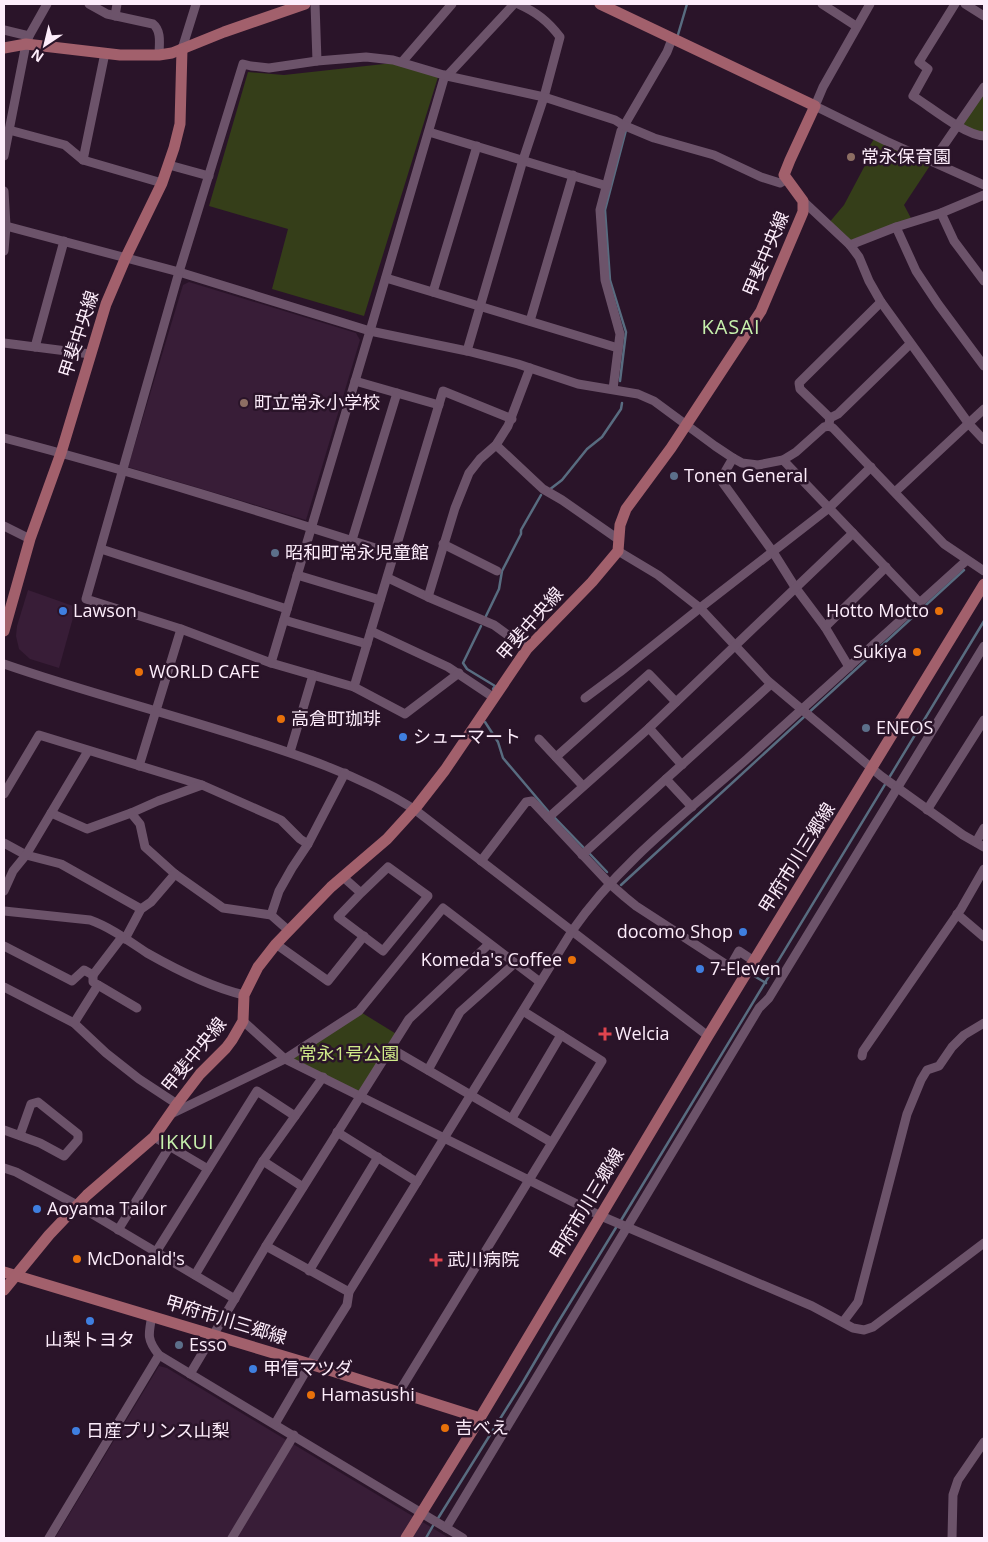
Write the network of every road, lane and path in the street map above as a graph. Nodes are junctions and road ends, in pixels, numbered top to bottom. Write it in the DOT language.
graph roads {
  1 [pos="47,4"];
  2 [pos="89,4"];
  3 [pos="117,4"];
  4 [pos="196,4"];
  5 [pos="305,4"];
  6 [pos="315,4"];
  7 [pos="452,4"];
  8 [pos="514,4"];
  9 [pos="518,4"];
  10 [pos="600,4"];
  11 [pos="822,4"];
  12 [pos="870,4"];
  13 [pos="955,4"];
  14 [pos="965,4"];
  15 [pos="977,7"];
  16 [pos="115,16"];
  17 [pos="984,16"];
  18 [pos="856,26"];
  19 [pos="4,30"];
  20 [pos="28,40"];
  21 [pos="675,40"];
  22 [pos="4,48"];
  23 [pos="182,49"];
  24 [pos="105,53"];
  25 [pos="158,55"];
  26 [pos="317,60"];
  27 [pos="402,62"];
  28 [pos="446,76"];
  29 [pos="984,87"];
  30 [pos="544,97"];
  31 [pos="815,106"];
  32 [pos="7,116"];
  33 [pos="626,126"];
  34 [pos="957,126"];
  35 [pos="9,130"];
  36 [pos="429,132"];
  37 [pos="984,136"];
  38 [pos="477,146"];
  39 [pos="4,156"];
  40 [pos="83,160"];
  41 [pos="523,160"];
  42 [pos="933,161"];
  43 [pos="169,165"];
  44 [pos="573,175"];
  45 [pos="209,176"];
  46 [pos="787,180"];
  47 [pos="162,183"];
  48 [pos="984,185"];
  49 [pos="607,186"];
  50 [pos="4,192"];
  51 [pos="984,195"];
  52 [pos="803,201"];
  53 [pos="941,213"];
  54 [pos="5,221"];
  55 [pos="896,227"];
  56 [pos="64,241"];
  57 [pos="850,245"];
  58 [pos="4,251"];
  59 [pos="126,257"];
  60 [pos="179,272"];
  61 [pos="386,278"];
  62 [pos="984,281"];
  63 [pos="433,292"];
  64 [pos="881,302"];
  65 [pos="481,307"];
  66 [pos="530,321"];
  67 [pos="370,331"];
  68 [pos="4,343"];
  69 [pos="910,344"];
  70 [pos="35,347"];
  71 [pos="618,348"];
  72 [pos="467,351"];
  73 [pos="90,354"];
  74 [pos="984,366"];
  75 [pos="530,368"];
  76 [pos="355,381"];
  77 [pos="613,389"];
  78 [pos="397,393"];
  79 [pos="439,405"];
  80 [pos="984,409"];
  81 [pos="512,419"];
  82 [pos="829,422"];
  83 [pos="969,424"];
  84 [pos="686,425"];
  85 [pos="4,438"];
  86 [pos="984,440"];
  87 [pos="496,445"];
  88 [pos="61,453"];
  89 [pos="733,458"];
  90 [pos="782,460"];
  91 [pos="871,467"];
  92 [pos="122,470"];
  93 [pos="895,492"];
  94 [pos="829,508"];
  95 [pos="4,526"];
  96 [pos="311,527"];
  97 [pos="853,533"];
  98 [pos="30,539"];
  99 [pos="352,540"];
  100 [pos="444,544"];
  101 [pos="618,545"];
  102 [pos="101,549"];
  103 [pos="773,552"];
  104 [pos="394,554"];
  105 [pos="967,560"];
  106 [pos="886,567"];
  107 [pos="497,571"];
  108 [pos="984,571"];
  109 [pos="297,575"];
  110 [pos="388,578"];
  111 [pos="984,584"];
  112 [pos="796,587"];
  113 [pos="428,597"];
  114 [pos="380,600"];
  115 [pos="919,602"];
  116 [pos="700,608"];
  117 [pos="287,609"];
  118 [pos="284,620"];
  119 [pos="825,627"];
  120 [pos="181,629"];
  121 [pos="4,631"];
  122 [pos="371,631"];
  123 [pos="367,644"];
  124 [pos="735,645"];
  125 [pos="527,649"];
  126 [pos="983,651"];
  127 [pos="271,663"];
  128 [pos="4,664"];
  129 [pos="849,667"];
  130 [pos="459,673"];
  131 [pos="313,675"];
  132 [pos="771,684"];
  133 [pos="354,687"];
  134 [pos="494,697"];
  135 [pos="585,698"];
  136 [pos="676,702"];
  137 [pos="156,710"];
  138 [pos="805,712"];
  139 [pos="984,720"];
  140 [pos="649,728"];
  141 [pos="539,739"];
  142 [pos="88,750"];
  143 [pos="290,752"];
  144 [pos="556,757"];
  145 [pos="682,765"];
  146 [pos="139,766"];
  147 [pos="345,773"];
  148 [pos="876,773"];
  149 [pos="666,779"];
  150 [pos="202,785"];
  151 [pos="583,786"];
  152 [pos="897,788"];
  153 [pos="4,794"];
  154 [pos="692,806"];
  155 [pos="414,809"];
  156 [pos="927,810"];
  157 [pos="51,813"];
  158 [pos="132,813"];
  159 [pos="548,818"];
  160 [pos="984,828"];
  161 [pos="976,842"];
  162 [pos="4,843"];
  163 [pos="308,844"];
  164 [pos="984,847"];
  165 [pos="26,855"];
  166 [pos="582,855"];
  167 [pos="481,861"];
  168 [pos="984,869"];
  169 [pos="175,874"];
  170 [pos="343,877"];
  171 [pos="609,883"];
  172 [pos="4,892"];
  173 [pos="361,893"];
  174 [pos="140,910"];
  175 [pos="4,911"];
  176 [pos="957,914"];
  177 [pos="271,915"];
  178 [pos="288,930"];
  179 [pos="572,931"];
  180 [pos="364,936"];
  181 [pos="984,937"];
  182 [pos="123,938"];
  183 [pos="276,944"];
  184 [pos="489,944"];
  185 [pos="4,946"];
  186 [pos="754,961"];
  187 [pos="514,963"];
  188 [pos="93,975"];
  189 [pos="540,982"];
  190 [pos="98,985"];
  191 [pos="4,988"];
  192 [pos="244,995"];
  193 [pos="137,1008"];
  194 [pos="523,1011"];
  195 [pos="244,1021"];
  196 [pos="74,1023"];
  197 [pos="984,1023"];
  198 [pos="561,1035"];
  199 [pos="708,1036"];
  200 [pos="390,1048"];
  201 [pos="862,1056"];
  202 [pos="285,1059"];
  203 [pos="428,1070"];
  204 [pos="323,1077"];
  205 [pos="472,1094"];
  206 [pos="359,1095"];
  207 [pos="174,1109"];
  208 [pos="295,1116"];
  209 [pos="512,1118"];
  210 [pos="4,1130"];
  211 [pos="336,1132"];
  212 [pos="20,1135"];
  213 [pos="154,1137"];
  214 [pos="444,1138"];
  215 [pos="552,1142"];
  216 [pos="170,1146"];
  217 [pos="378,1157"];
  218 [pos="263,1161"];
  219 [pos="4,1168"];
  220 [pos="208,1169"];
  221 [pos="528,1180"];
  222 [pos="417,1182"];
  223 [pos="303,1187"];
  224 [pos="77,1205"];
  225 [pos="601,1216"];
  226 [pos="626,1226"];
  227 [pos="118,1230"];
  228 [pos="984,1243"];
  229 [pos="266,1246"];
  230 [pos="156,1252"];
  231 [pos="309,1270"];
  232 [pos="4,1272"];
  233 [pos="16,1275"];
  234 [pos="195,1275"];
  235 [pos="4,1290"];
  236 [pos="349,1292"];
  237 [pos="235,1299"];
  238 [pos="152,1316"];
  239 [pos="843,1322"];
  240 [pos="213,1334"];
  241 [pos="159,1355"];
  242 [pos="310,1364"];
  243 [pos="190,1374"];
  244 [pos="399,1392"];
  245 [pos="480,1418"];
  246 [pos="275,1424"];
  247 [pos="294,1435"];
  248 [pos="984,1442"];
  249 [pos="427,1516"];
  250 [pos="444,1526"];
  251 [pos="49,1538"];
  252 [pos="232,1538"];
  253 [pos="406,1538"];
  254 [pos="463,1538"];
  255 [pos="944,1538"];
  256 [pos="953,1538"];
  1 -- 20 [label="street"];
  2 -- 16 [label="street"];
  3 -- 16 [label="street"];
  4 -- 23 [label="street"];
  5 -- 23 [label="main road"];
  6 -- 26 [label="street"];
  7 -- 27 [label="street"];
  8 -- 28 [label="street"];
  9 -- 30 [label="street"];
  10 -- 21 [label="main road"];
  11 -- 18 [label="street"];
  12 -- 18 [label="street"];
  13 -- 34 [label="street"];
  14 -- 15 [label="street"];
  15 -- 17 [label="street"];
  16 -- 25 [label="street"];
  18 -- 31 [label="street"];
  19 -- 20 [label="street"];
  20 -- 22 [label="main road"];
  20 -- 24 [label="main road"];
  20 -- 32 [label="street"];
  21 -- 31 [label="main road"];
  21 -- 33 [label="street"];
  23 -- 25 [label="main road"];
  23 -- 43 [label="main road, 甲斐中央線"];
  24 -- 25 [label="main road"];
  24 -- 40 [label="street"];
  26 -- 27 [label="street"];
  26 -- 45 [label="street"];
  27 -- 28 [label="street"];
  28 -- 30 [label="street"];
  28 -- 36 [label="street"];
  29 -- 34 [label="street"];
  30 -- 33 [label="street"];
  30 -- 41 [label="street"];
  31 -- 42 [label="street"];
  31 -- 46 [label="main road"];
  32 -- 35 [label="street"];
  33 -- 46 [label="street"];
  33 -- 49 [label="street"];
  34 -- 37 [label="street"];
  34 -- 42 [label="street"];
  35 -- 39 [label="street"];
  35 -- 40 [label="street"];
  36 -- 38 [label="street"];
  36 -- 61 [label="street"];
  38 -- 41 [label="street"];
  38 -- 63 [label="street"];
  40 -- 47 [label="street"];
  41 -- 44 [label="street"];
  41 -- 65 [label="street"];
  42 -- 48 [label="street"];
  43 -- 45 [label="street"];
  43 -- 47 [label="main road, 甲斐中央線"];
  44 -- 49 [label="street"];
  44 -- 66 [label="street"];
  45 -- 60 [label="street"];
  46 -- 52 [label="main road, 甲斐中央線"];
  47 -- 59 [label="main road, 甲斐中央線"];
  49 -- 71 [label="street"];
  50 -- 54 [label="street"];
  51 -- 53 [label="street"];
  52 -- 57 [label="street"];
  52 -- 84 [label="main road, 甲斐中央線"];
  53 -- 55 [label="street"];
  53 -- 62 [label="street"];
  54 -- 56 [label="street"];
  54 -- 58 [label="street"];
  55 -- 57 [label="street"];
  55 -- 74 [label="street"];
  56 -- 59 [label="street"];
  56 -- 70 [label="street"];
  57 -- 64 [label="street"];
  59 -- 60 [label="street"];
  59 -- 73 [label="main road, 甲斐中央線"];
  60 -- 67 [label="street"];
  60 -- 92 [label="street"];
  61 -- 63 [label="street"];
  61 -- 67 [label="street"];
  63 -- 65 [label="street"];
  64 -- 69 [label="street"];
  64 -- 82 [label="street"];
  65 -- 66 [label="street"];
  65 -- 72 [label="street"];
  66 -- 71 [label="street"];
  67 -- 72 [label="street"];
  67 -- 76 [label="street"];
  68 -- 70 [label="street"];
  69 -- 82 [label="street"];
  69 -- 83 [label="street"];
  70 -- 73 [label="street"];
  71 -- 77 [label="street"];
  72 -- 75 [label="street"];
  73 -- 88 [label="main road, 甲斐中央線"];
  75 -- 77 [label="street"];
  75 -- 81 [label="street"];
  76 -- 78 [label="street"];
  76 -- 96 [label="street"];
  77 -- 84 [label="street"];
  78 -- 79 [label="street"];
  78 -- 99 [label="street"];
  79 -- 81 [label="street"];
  79 -- 104 [label="street"];
  80 -- 83 [label="street"];
  81 -- 87 [label="street"];
  82 -- 90 [label="street"];
  82 -- 91 [label="street"];
  83 -- 86 [label="street"];
  83 -- 93 [label="street"];
  84 -- 89 [label="street"];
  84 -- 101 [label="main road, 甲斐中央線"];
  85 -- 88 [label="street"];
  87 -- 100 [label="street"];
  87 -- 101 [label="street"];
  88 -- 92 [label="street"];
  88 -- 98 [label="main road, 甲斐中央線"];
  89 -- 90 [label="street"];
  89 -- 103 [label="street"];
  90 -- 94 [label="street"];
  91 -- 93 [label="street"];
  91 -- 94 [label="street"];
  92 -- 96 [label="street"];
  92 -- 102 [label="street"];
  93 -- 105 [label="street"];
  94 -- 97 [label="street"];
  94 -- 103 [label="street"];
  95 -- 98 [label="street"];
  96 -- 99 [label="street"];
  96 -- 109 [label="street"];
  97 -- 106 [label="street"];
  97 -- 112 [label="street"];
  98 -- 121 [label="main road, 甲斐中央線"];
  99 -- 104 [label="street"];
  100 -- 107 [label="street"];
  100 -- 113 [label="street"];
  101 -- 116 [label="street"];
  101 -- 125 [label="main road, 甲斐中央線"];
  102 -- 117 [label="street"];
  102 -- 120 [label="street"];
  103 -- 112 [label="street"];
  103 -- 116 [label="street"];
  104 -- 110 [label="street"];
  105 -- 108 [label="street"];
  105 -- 115 [label="street"];
  106 -- 115 [label="street"];
  106 -- 119 [label="street"];
  109 -- 114 [label="street"];
  109 -- 117 [label="street"];
  110 -- 113 [label="street"];
  110 -- 114 [label="street"];
  111 -- 148 [label="main road, 甲府市川三郷線"];
  112 -- 119 [label="street"];
  112 -- 124 [label="street"];
  113 -- 125 [label="street"];
  114 -- 122 [label="street"];
  115 -- 129 [label="street"];
  116 -- 124 [label="street"];
  116 -- 135 [label="street"];
  117 -- 118 [label="street"];
  118 -- 123 [label="street"];
  118 -- 127 [label="street"];
  119 -- 129 [label="street"];
  120 -- 127 [label="street"];
  120 -- 137 [label="street"];
  122 -- 123 [label="street"];
  122 -- 130 [label="street"];
  123 -- 133 [label="street"];
  124 -- 132 [label="street"];
  124 -- 136 [label="street"];
  125 -- 134 [label="main road, 甲斐中央線"];
  126 -- 152 [label="street"];
  127 -- 131 [label="street"];
  128 -- 137 [label="street"];
  129 -- 138 [label="street"];
  130 -- 133 [label="street"];
  130 -- 134 [label="street"];
  131 -- 133 [label="street"];
  131 -- 143 [label="street"];
  132 -- 138 [label="street"];
  132 -- 145 [label="street"];
  134 -- 155 [label="main road, 甲斐中央線"];
  136 -- 140 [label="street"];
  136 -- 144 [label="street"];
  137 -- 143 [label="street"];
  137 -- 146 [label="street"];
  138 -- 148 [label="street"];
  138 -- 154 [label="street"];
  139 -- 156 [label="street"];
  140 -- 145 [label="street"];
  140 -- 151 [label="street"];
  141 -- 144 [label="street"];
  142 -- 146 [label="street"];
  142 -- 153 [label="street"];
  142 -- 157 [label="street"];
  143 -- 147 [label="street"];
  144 -- 151 [label="street"];
  145 -- 149 [label="street"];
  146 -- 150 [label="street"];
  147 -- 155 [label="street"];
  147 -- 163 [label="street"];
  148 -- 152 [label="street"];
  148 -- 186 [label="main road, 甲府市川三郷線"];
  149 -- 154 [label="street"];
  149 -- 166 [label="street"];
  150 -- 158 [label="street"];
  150 -- 163 [label="street"];
  151 -- 159 [label="street"];
  152 -- 156 [label="street"];
  152 -- 226 [label="street"];
  154 -- 171 [label="street"];
  155 -- 167 [label="street"];
  155 -- 170 [label="main road, 甲斐中央線"];
  156 -- 161 [label="street"];
  157 -- 158 [label="street"];
  157 -- 165 [label="street"];
  158 -- 169 [label="street"];
  159 -- 166 [label="street"];
  159 -- 167 [label="street"];
  160 -- 161 [label="street"];
  161 -- 164 [label="street"];
  162 -- 165 [label="street"];
  163 -- 177 [label="street"];
  165 -- 172 [label="street"];
  165 -- 174 [label="street"];
  166 -- 171 [label="street"];
  167 -- 179 [label="street"];
  168 -- 176 [label="street"];
  169 -- 174 [label="street"];
  169 -- 177 [label="street"];
  170 -- 173 [label="street"];
  170 -- 178 [label="main road, 甲斐中央線"];
  171 -- 179 [label="street"];
  171 -- 186 [label="street"];
  173 -- 180 [label="street"];
  173 -- 180 [label="street"];
  174 -- 182 [label="street"];
  175 -- 182 [label="street"];
  176 -- 181 [label="street"];
  176 -- 201 [label="street"];
  177 -- 178 [label="street"];
  178 -- 183 [label="main road, 甲斐中央線"];
  179 -- 189 [label="street"];
  179 -- 199 [label="street"];
  180 -- 183 [label="street"];
  182 -- 188 [label="street"];
  182 -- 192 [label="street"];
  183 -- 192 [label="main road, 甲斐中央線"];
  184 -- 187 [label="street"];
  184 -- 200 [label="street"];
  184 -- 202 [label="street"];
  185 -- 188 [label="street"];
  186 -- 199 [label="main road, 甲府市川三郷線"];
  187 -- 189 [label="street"];
  187 -- 203 [label="street"];
  188 -- 190 [label="street"];
  189 -- 194 [label="street"];
  190 -- 193 [label="street"];
  190 -- 196 [label="street"];
  191 -- 196 [label="street"];
  192 -- 195 [label="main road, 甲斐中央線"];
  194 -- 198 [label="street"];
  194 -- 205 [label="street"];
  195 -- 202 [label="street"];
  195 -- 207 [label="main road, 甲斐中央線"];
  196 -- 207 [label="street"];
  197 -- 239 [label="street"];
  198 -- 209 [label="street"];
  198 -- 215 [label="street"];
  199 -- 225 [label="main road, 甲府市川三郷線"];
  200 -- 203 [label="street"];
  200 -- 206 [label="street"];
  202 -- 204 [label="street"];
  202 -- 207 [label="street"];
  203 -- 205 [label="street"];
  204 -- 206 [label="street"];
  204 -- 208 [label="street"];
  205 -- 209 [label="street"];
  205 -- 214 [label="street"];
  206 -- 211 [label="street"];
  206 -- 214 [label="street"];
  207 -- 213 [label="main road, 甲斐中央線"];
  208 -- 218 [label="street"];
  208 -- 220 [label="street"];
  209 -- 215 [label="street"];
  210 -- 212 [label="street"];
  211 -- 217 [label="street"];
  211 -- 223 [label="street"];
  212 -- 212 [label="street"];
  213 -- 216 [label="street"];
  213 -- 224 [label="main road, 甲斐中央線"];
  214 -- 221 [label="street"];
  214 -- 222 [label="street"];
  215 -- 221 [label="street"];
  216 -- 220 [label="street"];
  216 -- 227 [label="street"];
  217 -- 222 [label="street"];
  217 -- 231 [label="street"];
  218 -- 223 [label="street"];
  218 -- 234 [label="street"];
  219 -- 224 [label="street"];
  220 -- 230 [label="street"];
  221 -- 225 [label="street"];
  221 -- 244 [label="street"];
  222 -- 236 [label="street"];
  223 -- 229 [label="street"];
  224 -- 227 [label="street"];
  224 -- 233 [label="main road, 甲斐中央線"];
  225 -- 226 [label="street"];
  225 -- 245 [label="main road, 甲府市川三郷線"];
  226 -- 239 [label="street"];
  226 -- 250 [label="street"];
  227 -- 230 [label="street"];
  228 -- 239 [label="street"];
  229 -- 231 [label="street"];
  229 -- 237 [label="street"];
  230 -- 234 [label="street"];
  231 -- 236 [label="street"];
  232 -- 233 [label="main road, 甲府市川三郷線"];
  233 -- 235 [label="main road, 甲斐中央線"];
  233 -- 238 [label="main road, 甲府市川三郷線"];
  234 -- 237 [label="street"];
  236 -- 242 [label="street"];
  237 -- 240 [label="street"];
  238 -- 240 [label="main road, 甲府市川三郷線"];
  238 -- 241 [label="street"];
  240 -- 242 [label="main road, 甲府市川三郷線"];
  240 -- 243 [label="street"];
  241 -- 243 [label="street"];
  241 -- 251 [label="street"];
  242 -- 244 [label="main road, 甲府市川三郷線"];
  242 -- 246 [label="street"];
  243 -- 246 [label="street"];
  244 -- 245 [label="main road, 甲府市川三郷線"];
  245 -- 249 [label="main road"];
  246 -- 247 [label="street"];
  247 -- 249 [label="street"];
  247 -- 252 [label="street"];
  248 -- 256 [label="street"];
  249 -- 250 [label="street"];
  249 -- 253 [label="main road"];
  250 -- 254 [label="street"];
  255 -- 256 [label="street"];
}
